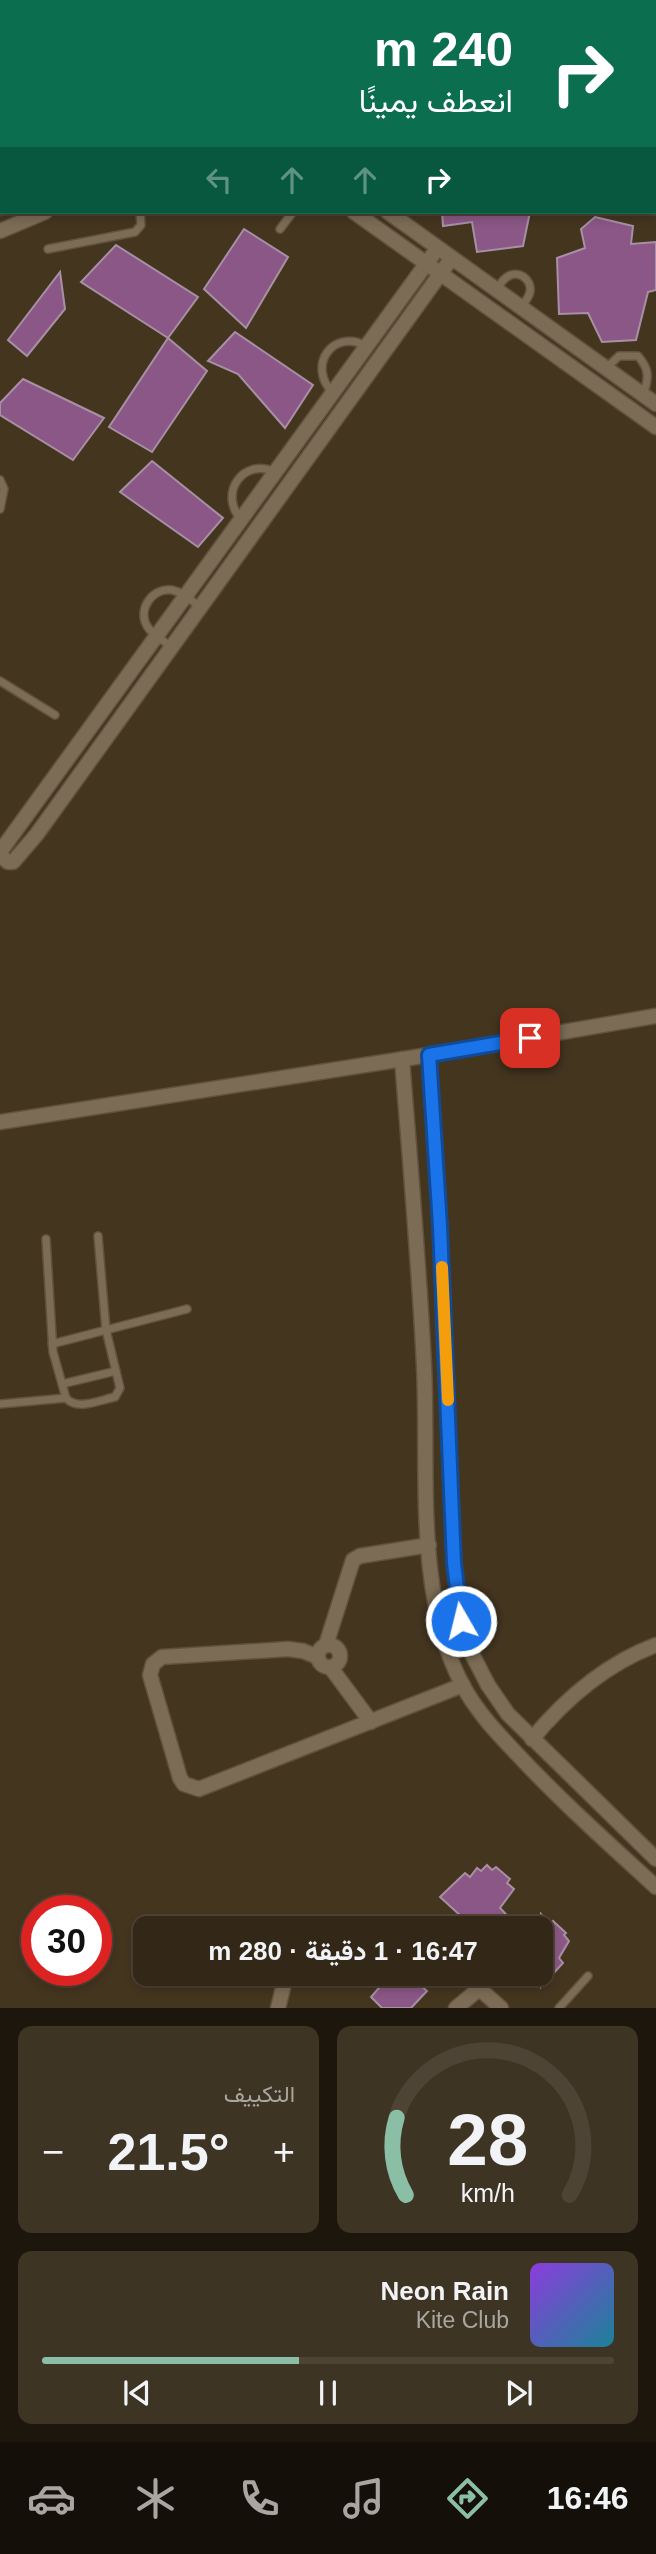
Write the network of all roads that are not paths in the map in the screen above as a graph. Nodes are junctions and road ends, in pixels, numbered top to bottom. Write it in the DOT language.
graph roads {
  1 [pos="39,214"];
  2 [pos="140,214"];
  3 [pos="291,214"];
  4 [pos="357,214"];
  5 [pos="391,214"];
  6 [pos="280,229"];
  7 [pos="0,231"];
  8 [pos="48,249"];
  9 [pos="437,249"];
  10 [pos="451,259"];
  11 [pos="426,264"];
  12 [pos="440,274"];
  13 [pos="496,290"];
  14 [pos="521,308"];
  15 [pos="367,346"];
  16 [pos="606,368"];
  17 [pos="333,393"];
  18 [pos="643,395"];
  19 [pos="656,404"];
  20 [pos="656,427"];
  21 [pos="275,472"];
  22 [pos="0,480"];
  23 [pos="0,509"];
  24 [pos="241,519"];
  25 [pos="185,596"];
  26 [pos="201,608"];
  27 [pos="157,636"];
  28 [pos="173,648"];
  29 [pos="0,681"];
  30 [pos="55,715"];
  31 [pos="0,854"];
  32 [pos="656,1016"];
  33 [pos="429,1055"];
  34 [pos="402,1059"];
  35 [pos="0,1122"];
  36 [pos="98,1236"];
  37 [pos="46,1239"];
  38 [pos="187,1309"];
  39 [pos="106,1330"];
  40 [pos="52,1344"];
  41 [pos="116,1371"];
  42 [pos="62,1384"];
  43 [pos="66,1398"];
  44 [pos="0,1404"];
  45 [pos="429,1545"];
  46 [pos="456,1581"];
  47 [pos="432,1584"];
  48 [pos="656,1645"];
  49 [pos="322,1651"];
  50 [pos="463,1685"];
  51 [pos="371,1721"];
  52 [pos="531,1739"];
  53 [pos="656,1859"];
  54 [pos="656,1887"];
  55 [pos="588,1976"];
  56 [pos="284,1986"];
  57 [pos="476,1986"];
  58 [pos="479,1989"];
  59 [pos="278,2008"];
  60 [pos="456,2008"];
  61 [pos="501,2008"];
  62 [pos="559,2008"];
  1 -- 7 [label="street"];
  2 -- 8 [label="lane"];
  3 -- 6 [label="lane"];
  4 -- 11 [label="street"];
  5 -- 9 [label="street"];
  9 -- 10 [label="street"];
  9 -- 11 [label="street"];
  10 -- 12 [label="street"];
  10 -- 13 [label="street"];
  11 -- 12 [label="street"];
  11 -- 15 [label="street"];
  12 -- 20 [label="street"];
  12 -- 26 [label="street"];
  13 -- 14 [label="street"];
  13 -- 14 [label="lane"];
  14 -- 16 [label="street"];
  15 -- 17 [label="street"];
  15 -- 17 [label="lane"];
  16 -- 18 [label="street"];
  16 -- 18 [label="lane"];
  17 -- 21 [label="street"];
  18 -- 19 [label="street"];
  21 -- 24 [label="street"];
  21 -- 24 [label="lane"];
  22 -- 23 [label="lane"];
  24 -- 25 [label="street"];
  25 -- 26 [label="lane"];
  25 -- 27 [label="street"];
  25 -- 27 [label="lane"];
  26 -- 28 [label="street"];
  27 -- 28 [label="lane"];
  27 -- 31 [label="street"];
  28 -- 31 [label="street"];
  29 -- 30 [label="lane"];
  32 -- 33 [label="street"];
  33 -- 34 [label="street"];
  33 -- 46 [label="street"];
  34 -- 35 [label="street"];
  34 -- 45 [label="street"];
  36 -- 39 [label="lane"];
  37 -- 40 [label="lane"];
  38 -- 39 [label="lane"];
  39 -- 40 [label="lane"];
  39 -- 41 [label="lane"];
  40 -- 42 [label="lane"];
  41 -- 42 [label="lane"];
  41 -- 43 [label="lane"];
  42 -- 43 [label="lane"];
  43 -- 44 [label="lane"];
  45 -- 47 [label="street"];
  45 -- 49 [label="street"];
  46 -- 47 [label="street"];
  46 -- 52 [label="street"];
  47 -- 50 [label="street"];
  48 -- 52 [label="street"];
  49 -- 51 [label="street"];
  49 -- 51 [label="street"];
  50 -- 51 [label="street"];
  50 -- 54 [label="street"];
  52 -- 53 [label="street"];
  55 -- 62 [label="lane"];
  56 -- 59 [label="street"];
  57 -- 58 [label="street"];
  58 -- 60 [label="street"];
  58 -- 61 [label="street"];
}
